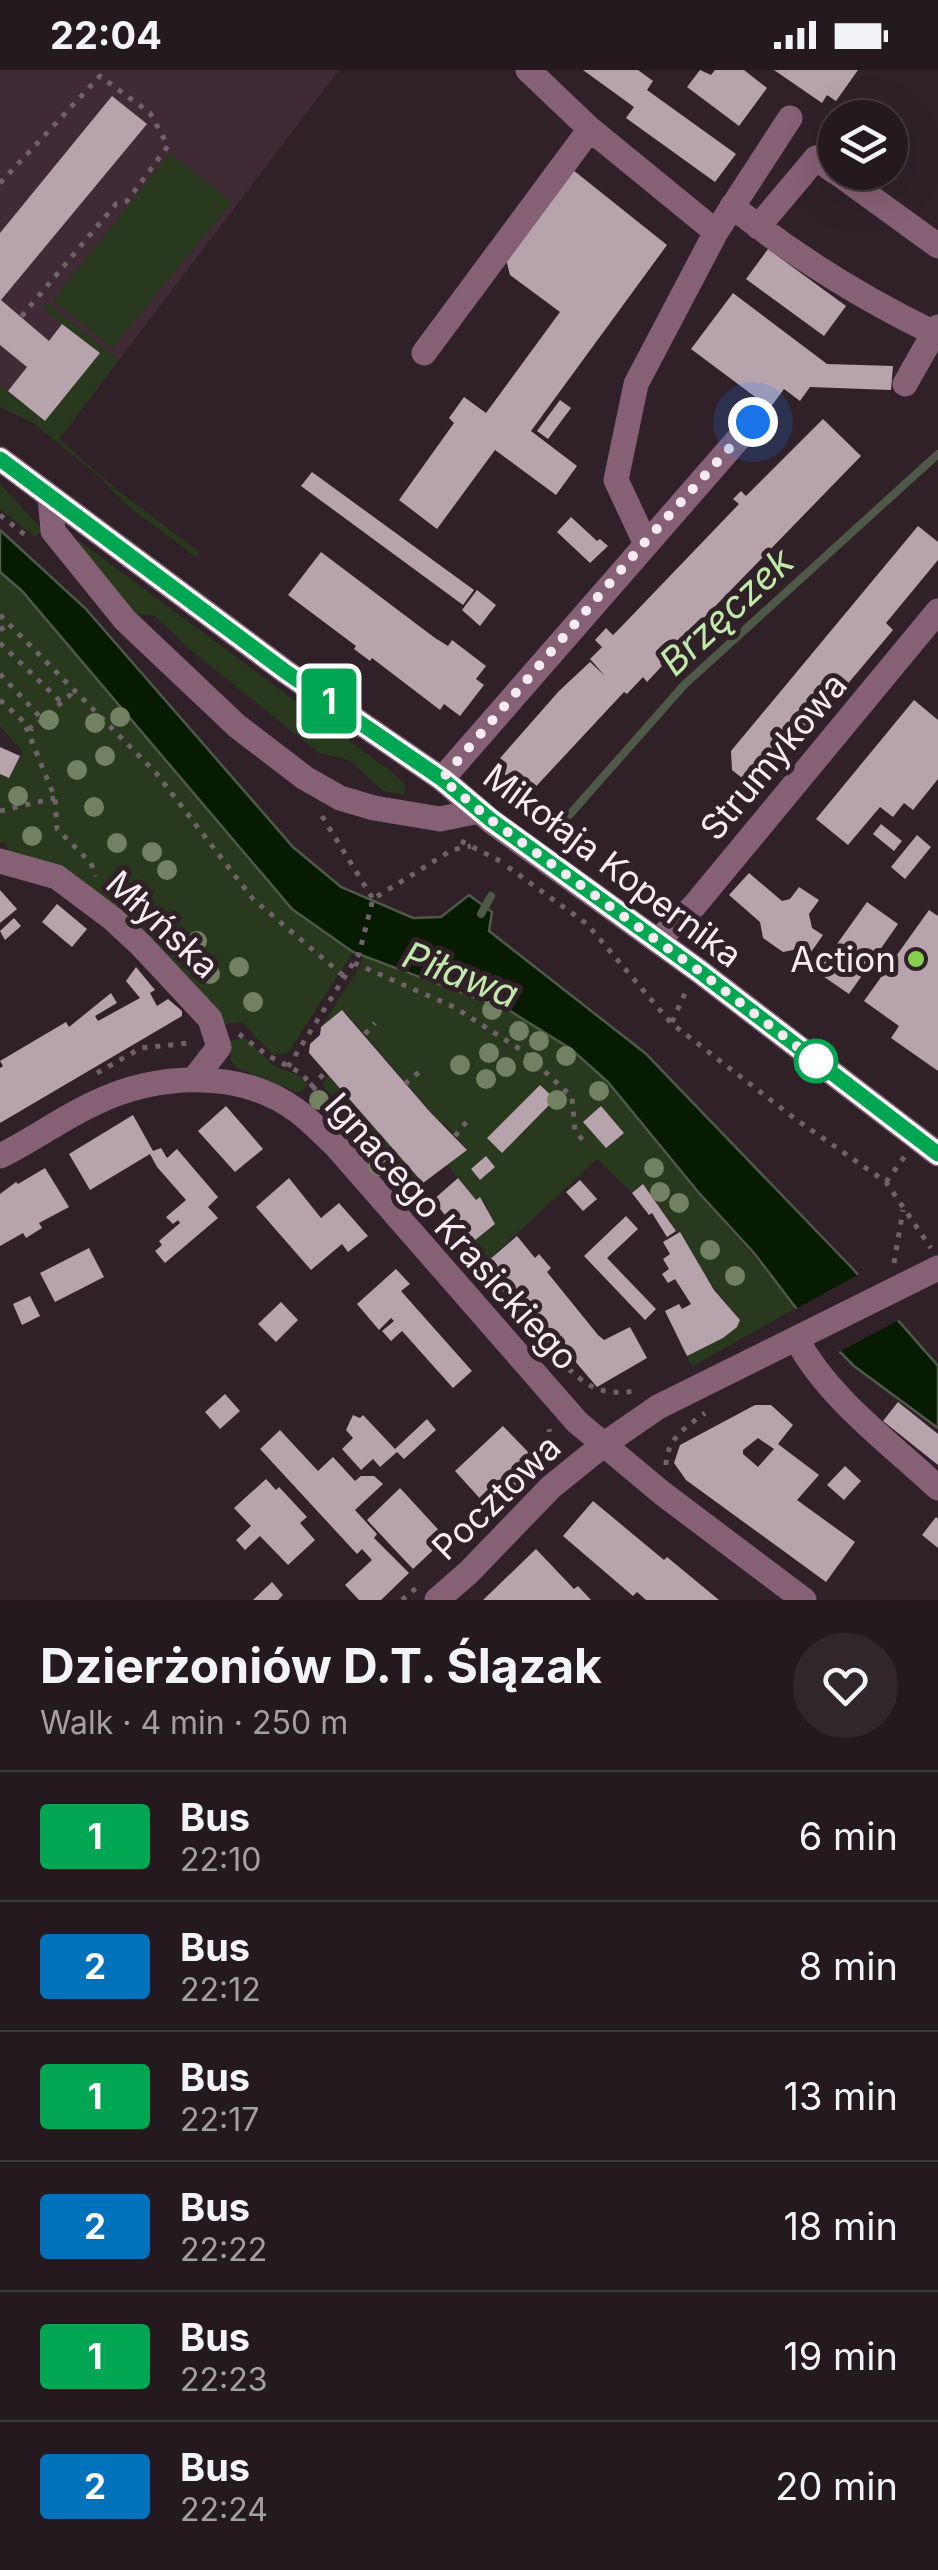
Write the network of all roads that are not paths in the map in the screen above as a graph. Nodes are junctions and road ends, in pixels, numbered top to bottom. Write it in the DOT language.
graph roads {
  1 [pos="528,70"];
  2 [pos="790,118"];
  3 [pos="590,129"];
  4 [pos="818,159"];
  5 [pos="861,190"];
  6 [pos="732,206"];
  7 [pos="758,227"];
  8 [pos="716,232"];
  9 [pos="938,246"];
  10 [pos="936,330"];
  11 [pos="424,353"];
  12 [pos="906,384"];
  13 [pos="753,422"];
  14 [pos="0,459"];
  15 [pos="50,496"];
  16 [pos="645,542"];
  17 [pos="938,611"];
  18 [pos="442,779"];
  19 [pos="479,811"];
  20 [pos="0,861"];
  21 [pos="657,941"];
  22 [pos="195,1078"];
  23 [pos="938,1154"];
  24 [pos="0,1156"];
  25 [pos="935,1258"];
  26 [pos="802,1338"];
  27 [pos="603,1445"];
  28 [pos="938,1488"];
  29 [pos="433,1588"];
  30 [pos="804,1600"];
  1 -- 3 [label="street"];
  2 -- 6 [label="street"];
  3 -- 8 [label="street"];
  3 -- 11 [label="street"];
  4 -- 7 [label="street"];
  5 -- 9 [label="street"];
  6 -- 7 [label="street"];
  6 -- 8 [label="street"];
  7 -- 10 [label="street"];
  8 -- 16 [label="street"];
  10 -- 12 [label="street"];
  13 -- 16 [label="street"];
  14 -- 15 [label="street, Mikołaja Kopernika"];
  15 -- 18 [label="street, Mikołaja Kopernika"];
  15 -- 19 [label="street"];
  16 -- 18 [label="street"];
  17 -- 21 [label="street, Strumykowa"];
  18 -- 19 [label="street, Mikołaja Kopernika"];
  19 -- 21 [label="street, Mikołaja Kopernika"];
  20 -- 22 [label="street, Młyńska"];
  21 -- 23 [label="street, Mikołaja Kopernika"];
  22 -- 24 [label="street, Ignacego Krasickiego"];
  22 -- 27 [label="street, Ignacego Krasickiego"];
  25 -- 26 [label="street, Pocztowa"];
  26 -- 27 [label="street, Pocztowa"];
  26 -- 28 [label="street"];
  27 -- 29 [label="street, Pocztowa"];
  27 -- 30 [label="street, Ignacego Krasickiego"];
}
